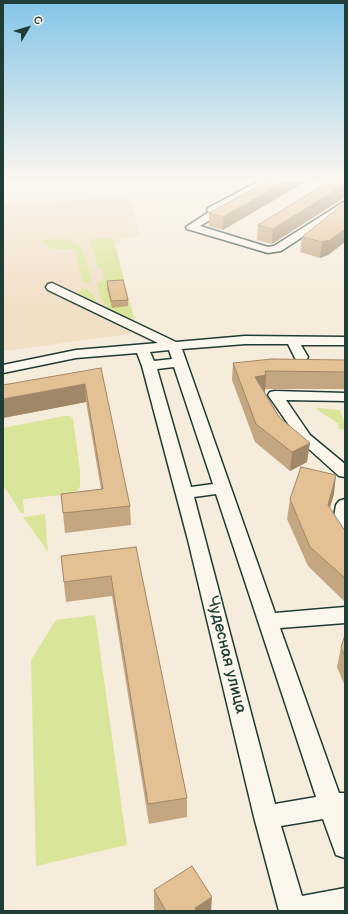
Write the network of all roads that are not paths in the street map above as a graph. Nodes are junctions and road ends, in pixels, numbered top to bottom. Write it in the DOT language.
graph roads {
  1 [pos="198,223"];
  2 [pos="318,223"];
  3 [pos="52,287"];
  4 [pos="294,341"];
  5 [pos="345,341"];
  6 [pos="177,354"];
  7 [pos="146,357"];
  8 [pos="301,357"];
  9 [pos="3,369"];
  10 [pos="345,397"];
  11 [pos="345,472"];
  12 [pos="223,488"];
  13 [pos="184,493"];
  14 [pos="345,505"];
  15 [pos="345,528"];
  16 [pos="345,615"];
  17 [pos="268,621"];
  18 [pos="339,805"];
  19 [pos="266,817"];
  20 [pos="345,846"];
  21 [pos="345,901"];
  1 -- 2 [label="street"];
  3 -- 6 [label="street"];
  4 -- 5 [label="street"];
  4 -- 6 [label="street"];
  4 -- 8 [label="street"];
  6 -- 7 [label="street"];
  6 -- 7 [label="street"];
  6 -- 12 [label="street"];
  7 -- 9 [label="street"];
  7 -- 13 [label="street, Чудесная улица"];
  10 -- 11 [label="street"];
  12 -- 13 [label="street"];
  12 -- 17 [label="street"];
  13 -- 19 [label="street, Чудесная улица"];
  14 -- 15 [label="street"];
  16 -- 17 [label="street"];
  17 -- 18 [label="street"];
  18 -- 19 [label="street"];
  18 -- 20 [label="street"];
  19 -- 21 [label="street, Чудесная улица"];
}
